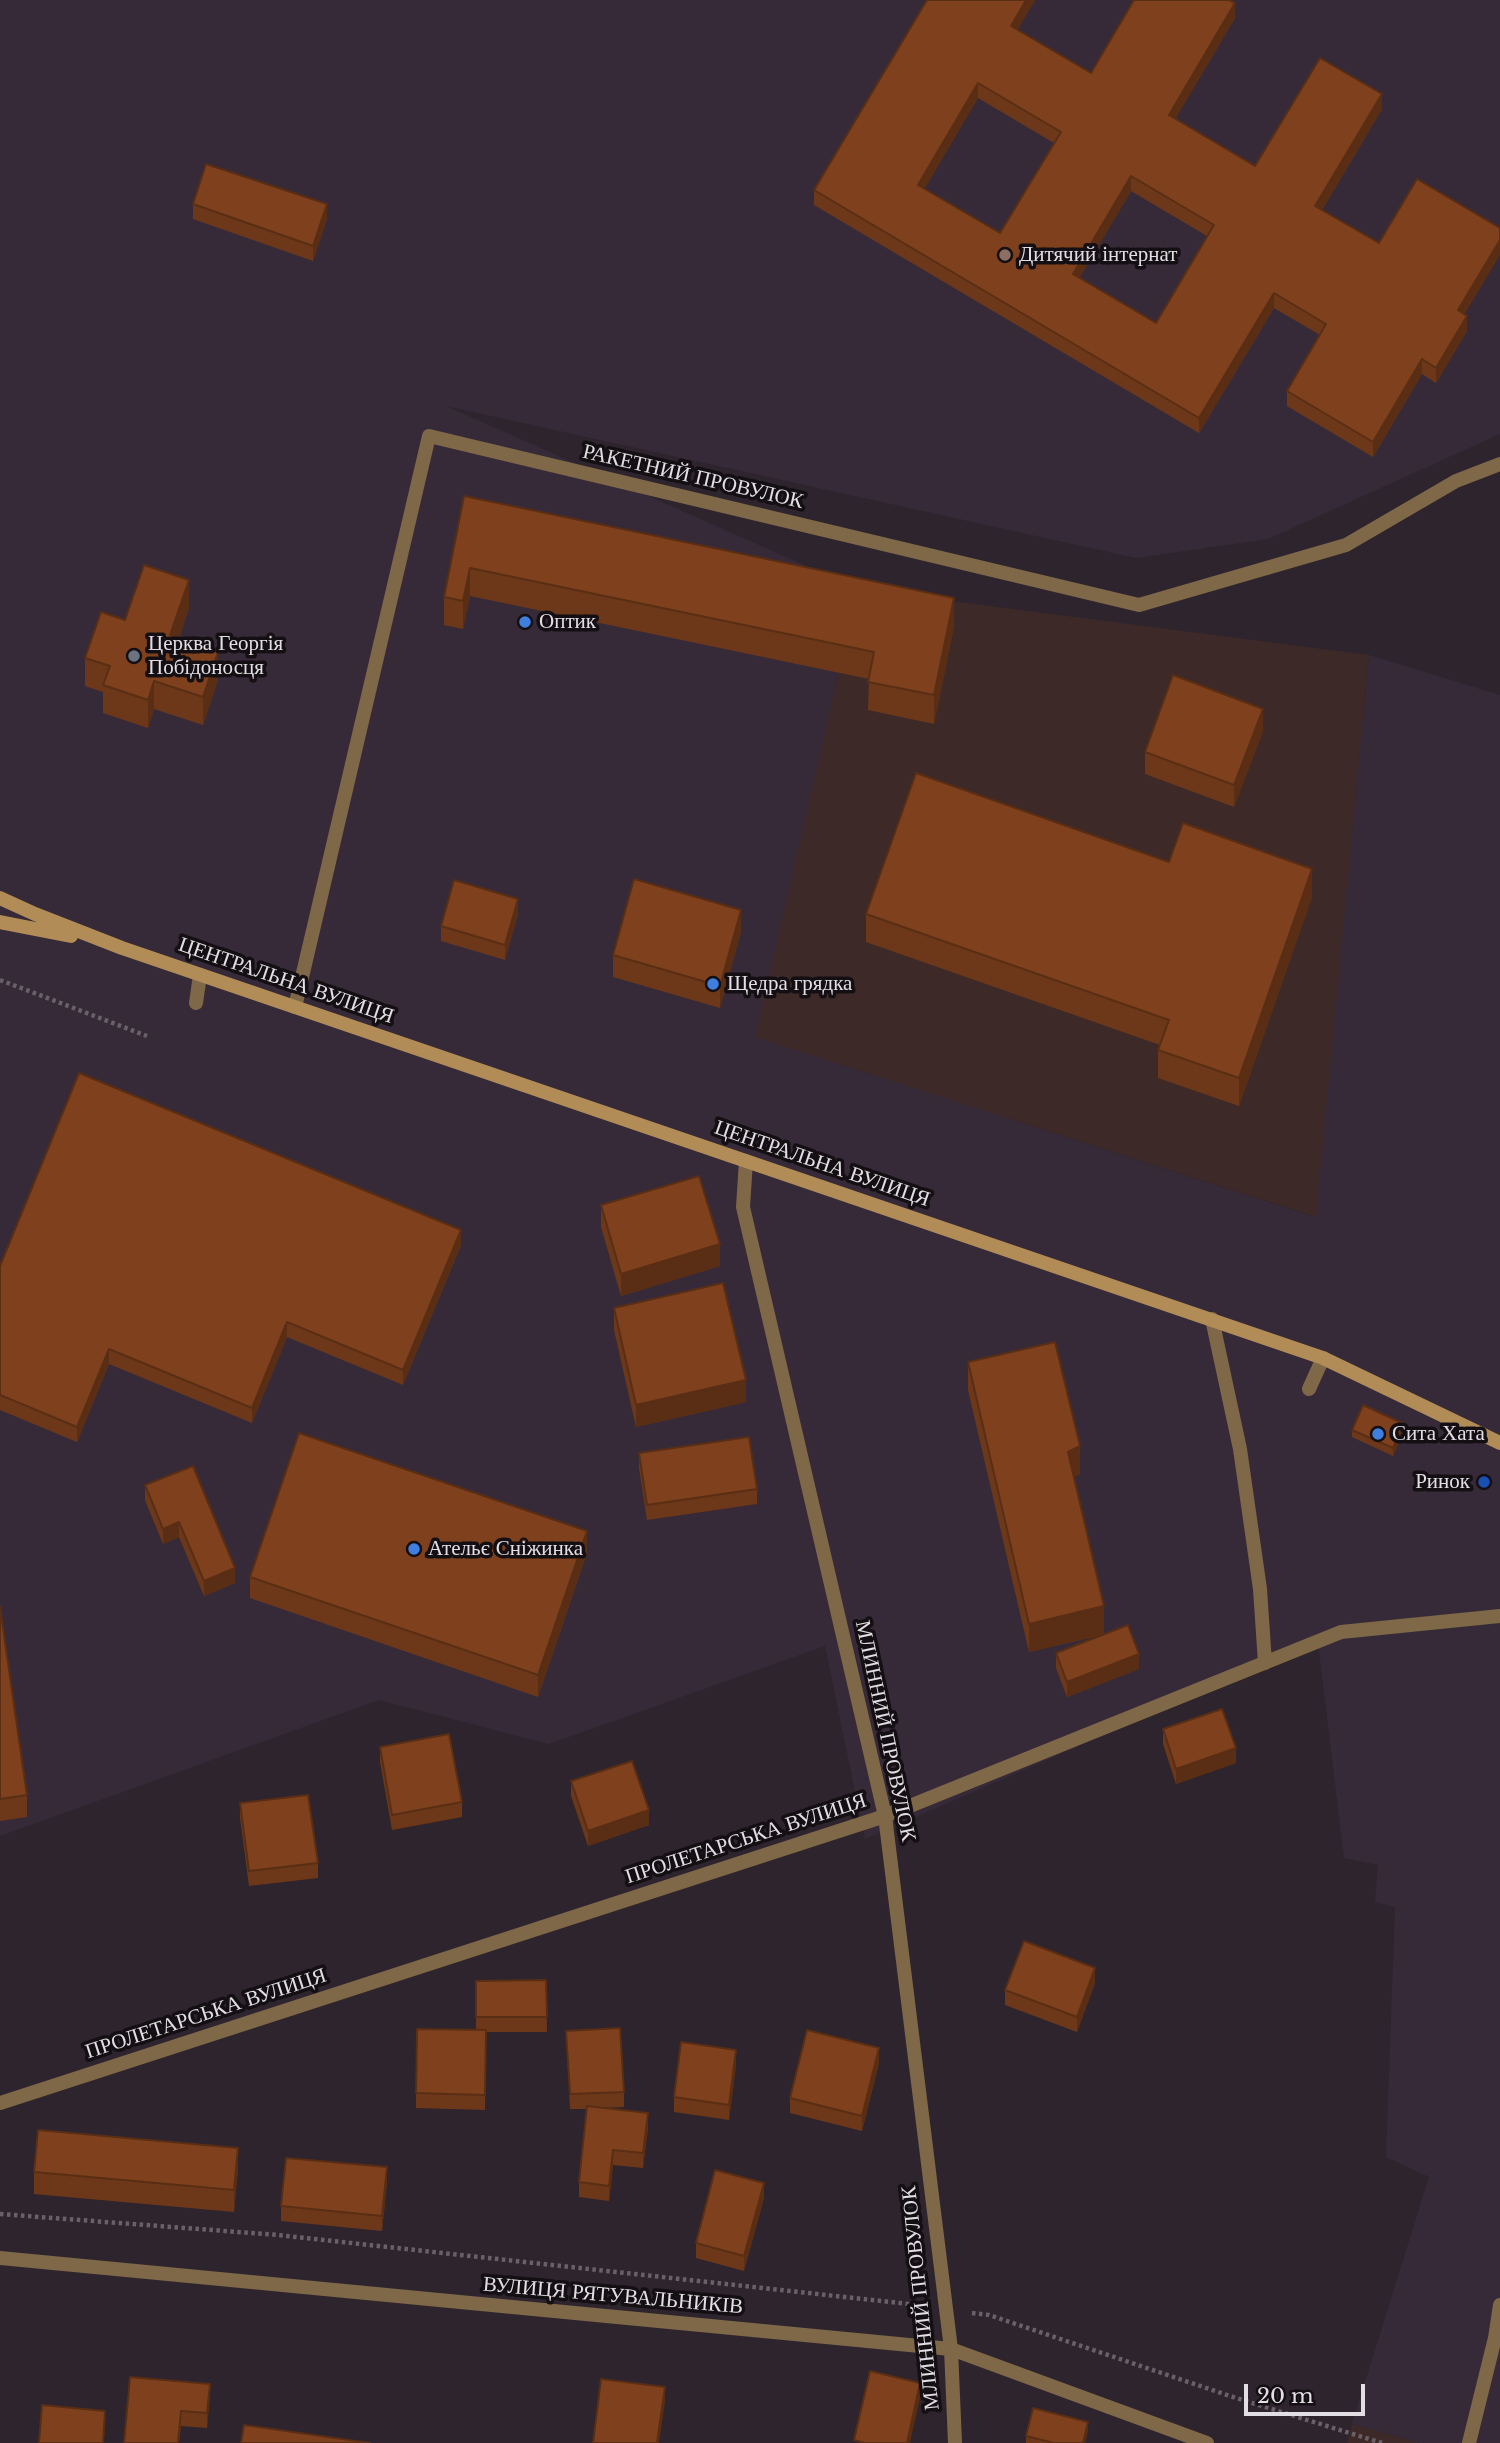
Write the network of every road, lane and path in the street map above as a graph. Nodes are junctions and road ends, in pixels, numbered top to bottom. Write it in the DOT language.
graph roads {
  1 [pos="1500,464"];
  2 [pos="0,898"];
  3 [pos="0,922"];
  4 [pos="122,948"];
  5 [pos="200,975"];
  6 [pos="0,980"];
  7 [pos="196,1003"];
  8 [pos="295,1006"];
  9 [pos="147,1036"];
  10 [pos="746,1161"];
  11 [pos="1212,1319"];
  12 [pos="1323,1358"];
  13 [pos="1309,1389"];
  14 [pos="1500,1443"];
  15 [pos="1500,1616"];
  16 [pos="1265,1663"];
  17 [pos="885,1816"];
  18 [pos="0,2104"];
  19 [pos="0,2258"];
  20 [pos="1500,2305"];
  21 [pos="1498,2339"];
  22 [pos="951,2349"];
  23 [pos="955,2443"];
  24 [pos="1207,2443"];
  25 [pos="1469,2443"];
  1 -- 8 [label="street, РАКЕТНИЙ ПРОВУЛОК"];
  2 -- 4 [label="street"];
  3 -- 4 [label="street"];
  4 -- 5 [label="street, ЦЕНТРАЛЬНА ВУЛИЦЯ"];
  5 -- 7 [label="street"];
  5 -- 8 [label="street, ЦЕНТРАЛЬНА ВУЛИЦЯ"];
  6 -- 9 [label="path"];
  8 -- 10 [label="street, ЦЕНТРАЛЬНА ВУЛИЦЯ"];
  10 -- 11 [label="street, ЦЕНТРАЛЬНА ВУЛИЦЯ"];
  10 -- 17 [label="street, МЛИННИЙ ПРОВУЛОК"];
  11 -- 12 [label="street, ЦЕНТРАЛЬНА ВУЛИЦЯ"];
  11 -- 16 [label="street"];
  12 -- 13 [label="street"];
  12 -- 14 [label="street, ЦЕНТРАЛЬНА ВУЛИЦЯ"];
  15 -- 16 [label="street, ПРОЛЕТАРСЬКА ВУЛИЦЯ"];
  16 -- 17 [label="street, ПРОЛЕТАРСЬКА ВУЛИЦЯ"];
  17 -- 18 [label="street, ПРОЛЕТАРСЬКА ВУЛИЦЯ"];
  17 -- 22 [label="street, МЛИННИЙ ПРОВУЛОК"];
  19 -- 22 [label="street, ВУЛИЦЯ РЯТУВАЛЬНИКІВ"];
  20 -- 21 [label="street"];
  21 -- 25 [label="street"];
  22 -- 23 [label="street, МЛИННИЙ ПРОВУЛОК"];
  22 -- 24 [label="street, ВУЛИЦЯ РЯТУВАЛЬНИКІВ"];
}
